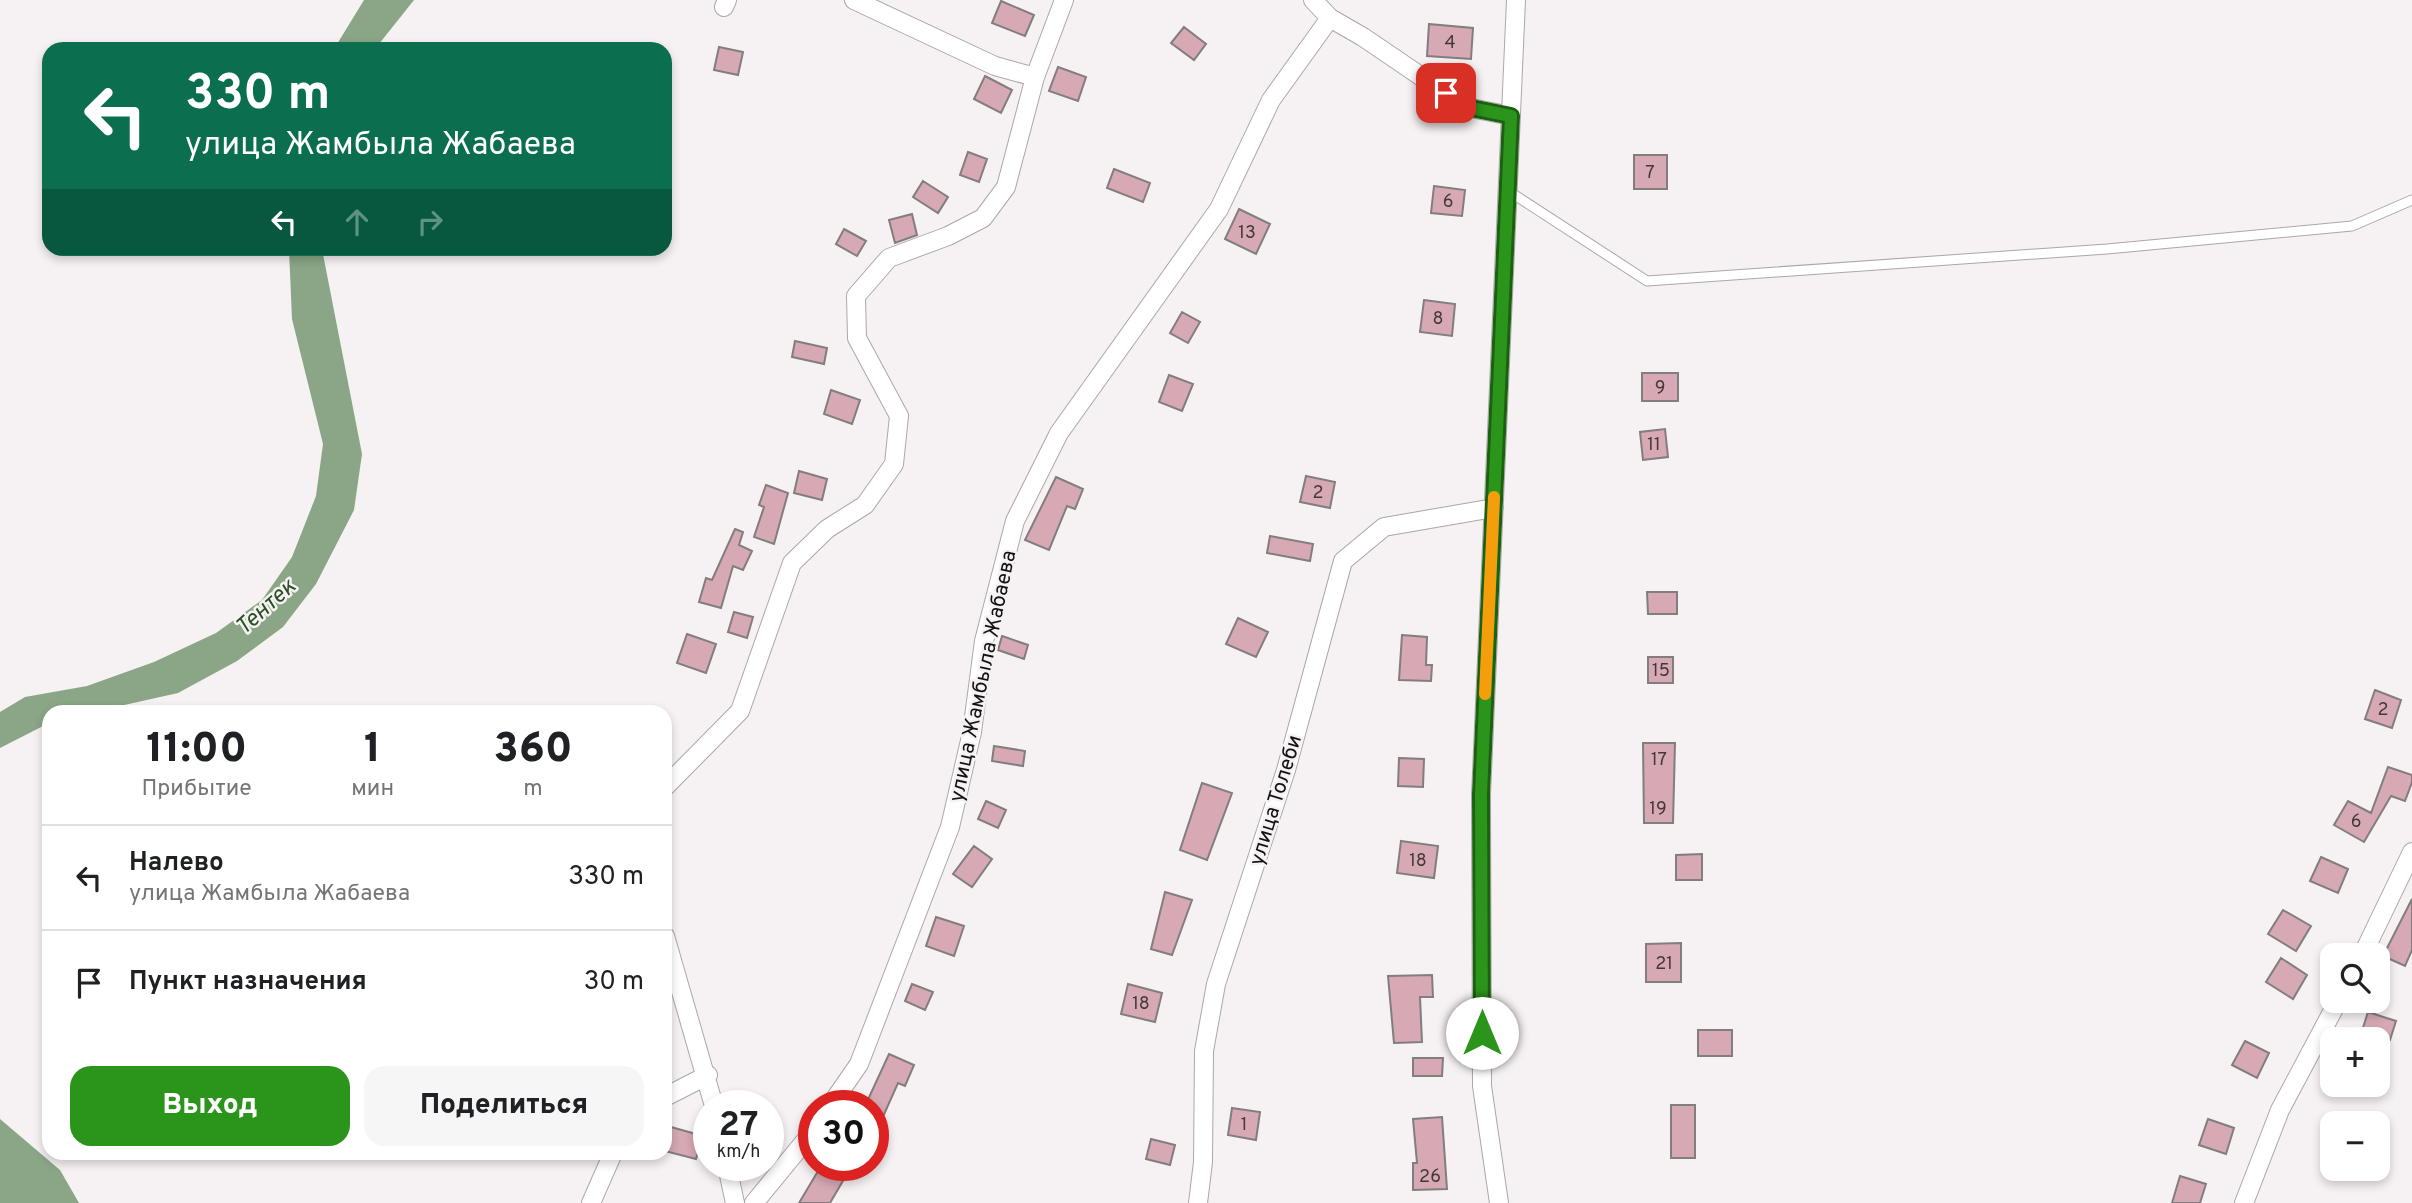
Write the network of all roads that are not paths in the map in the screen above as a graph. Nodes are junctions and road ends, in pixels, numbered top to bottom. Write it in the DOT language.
graph roads {
  1 [pos="854,0"];
  2 [pos="1064,0"];
  3 [pos="1313,0"];
  4 [pos="1516,0"];
  5 [pos="1330,18"];
  6 [pos="1035,77"];
  7 [pos="1511,116"];
  8 [pos="1507,190"];
  9 [pos="2412,200"];
  10 [pos="1493,508"];
  11 [pos="672,780"];
  12 [pos="2412,852"];
  13 [pos="2368,943"];
  14 [pos="672,959"];
  15 [pos="2332,1013"];
  16 [pos="708,1075"];
  17 [pos="711,1090"];
  18 [pos="841,1090"];
  19 [pos="672,1093"];
  20 [pos="798,1149"];
  21 [pos="610,1160"];
  22 [pos="730,1181"];
  23 [pos="591,1203"];
  24 [pos="735,1203"];
  25 [pos="754,1203"];
  26 [pos="1198,1203"];
  27 [pos="1499,1203"];
  28 [pos="2244,1203"];
  1 -- 6 [label="street"];
  2 -- 6 [label="street"];
  3 -- 5 [label="street"];
  4 -- 7 [label="street"];
  5 -- 7 [label="street"];
  5 -- 18 [label="street, улица Жамбыла Жабаева"];
  6 -- 11 [label="street"];
  7 -- 8 [label="street"];
  8 -- 9 [label="lane"];
  8 -- 10 [label="street"];
  10 -- 26 [label="street, улица Толеби"];
  10 -- 27 [label="street"];
  12 -- 13 [label="street"];
  14 -- 16 [label="street"];
  15 -- 28 [label="street"];
  16 -- 17 [label="street"];
  16 -- 19 [label="street"];
  20 -- 25 [label="street"];
  21 -- 23 [label="street"];
  22 -- 24 [label="street"];
}
